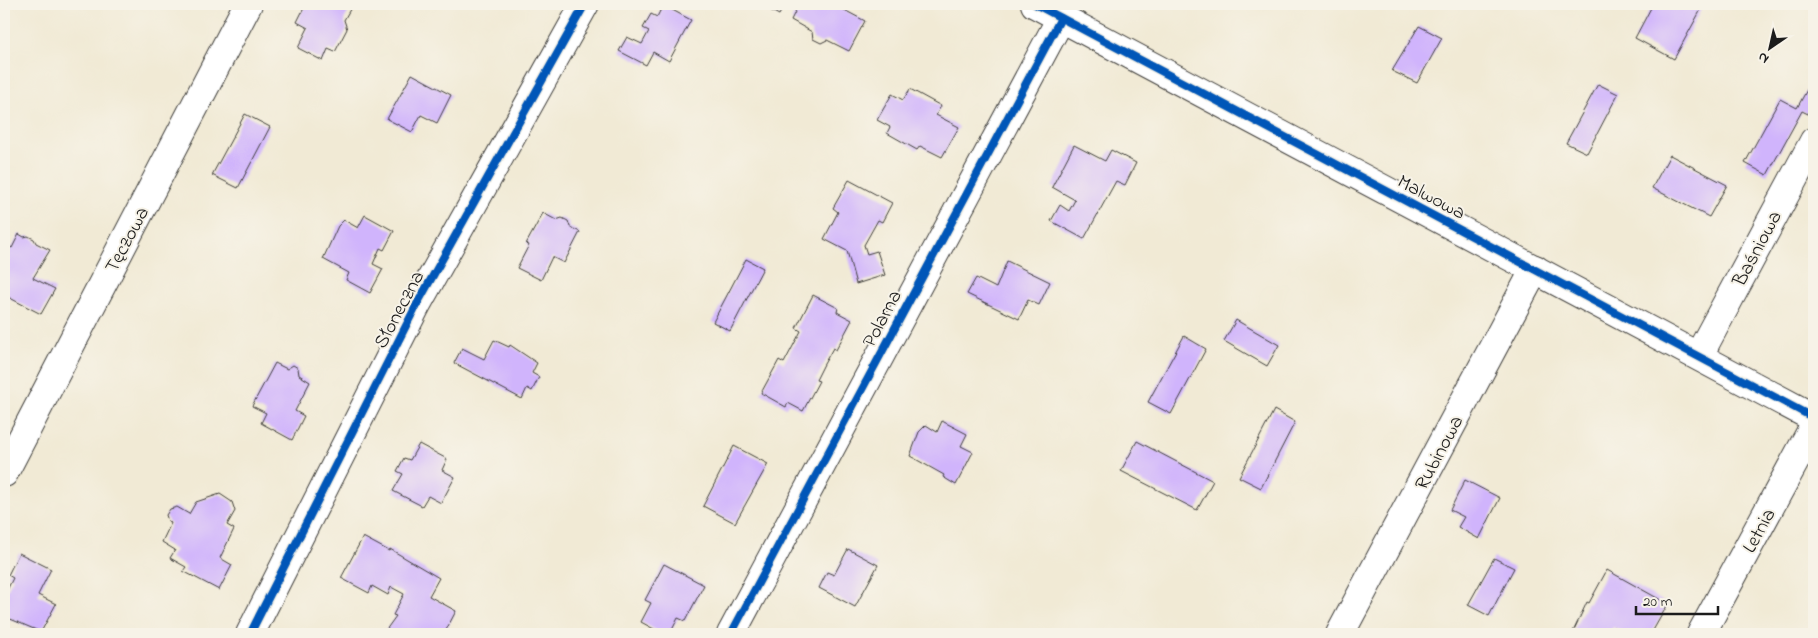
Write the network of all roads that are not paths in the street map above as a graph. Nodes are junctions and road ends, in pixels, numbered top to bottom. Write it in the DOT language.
graph roads {
  1 [pos="248,4"];
  2 [pos="585,4"];
  3 [pos="1035,4"];
  4 [pos="1061,18"];
  5 [pos="1814,141"];
  6 [pos="1536,269"];
  7 [pos="1699,355"];
  8 [pos="1814,418"];
  9 [pos="1814,426"];
  10 [pos="4,473"];
  11 [pos="250,634"];
  12 [pos="730,634"];
  13 [pos="1340,634"];
  14 [pos="1701,634"];
  1 -- 10 [label="street, Tęczowa"];
  2 -- 11 [label="street, Słoneczna"];
  3 -- 4 [label="street, Malwowa"];
  4 -- 6 [label="street, Malwowa"];
  4 -- 12 [label="street, Polarna"];
  5 -- 7 [label="street, Baśniowa"];
  6 -- 7 [label="street, Malwowa"];
  6 -- 13 [label="street, Rubinowa"];
  7 -- 8 [label="street, Malwowa"];
  9 -- 14 [label="street, Letnia"];
}
